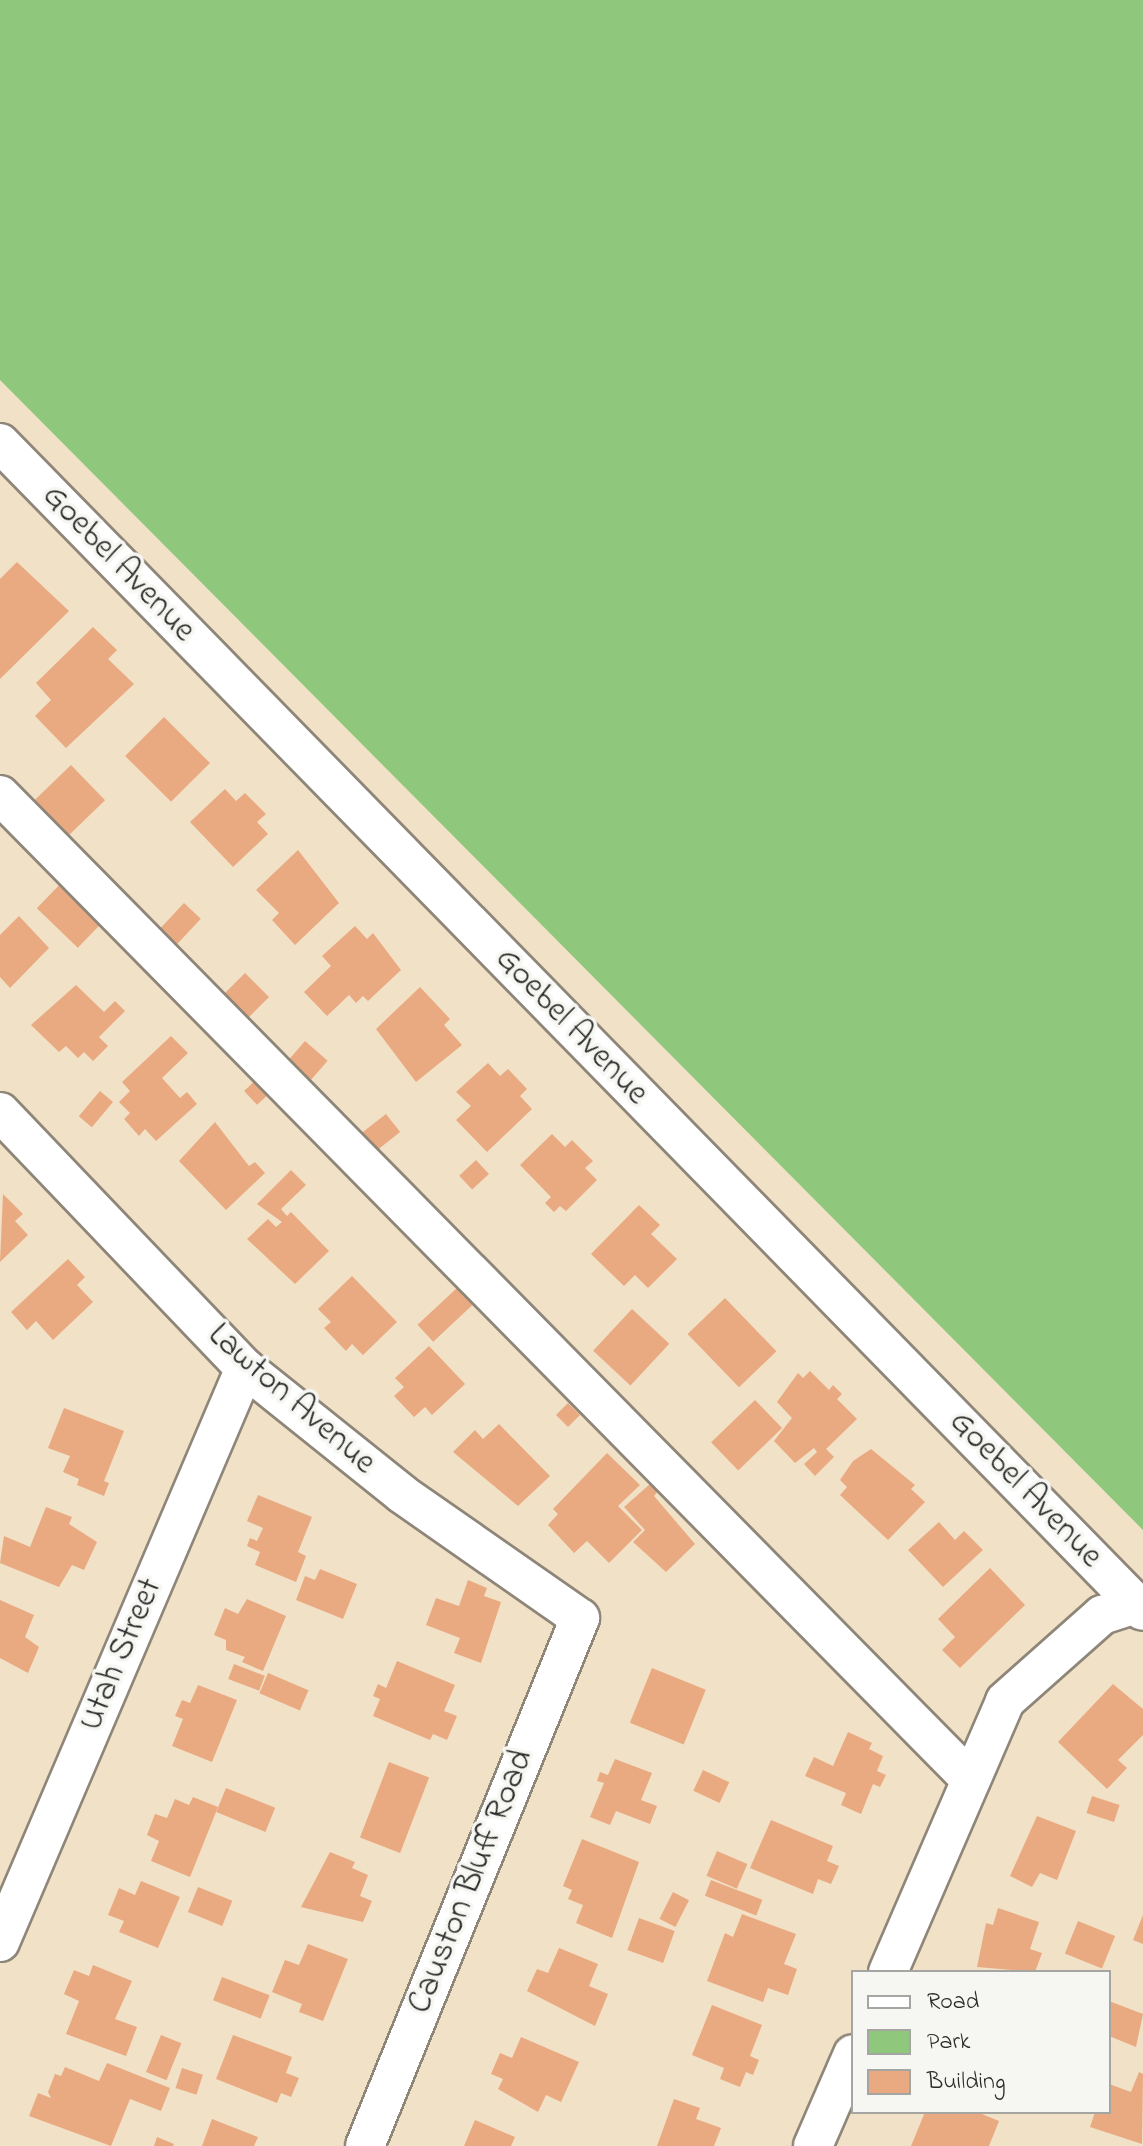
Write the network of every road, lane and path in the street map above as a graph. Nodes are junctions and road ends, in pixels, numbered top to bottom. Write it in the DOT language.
graph roads {
  1 [pos="0,443"];
  2 [pos="0,795"];
  3 [pos="0,1112"];
  4 [pos="245,1368"];
  5 [pos="1139,1607"];
  6 [pos="580,1618"];
  7 [pos="971,1780"];
  8 [pos="0,1942"];
  9 [pos="889,1970"];
  10 [pos="851,2059"];
  11 [pos="365,2146"];
  12 [pos="813,2146"];
  1 -- 5 [label="street, Goebel Avenue"];
  2 -- 7 [label="street"];
  3 -- 4 [label="street, Lawton Avenue"];
  4 -- 6 [label="street, Lawton Avenue"];
  4 -- 8 [label="street, Utah Street"];
  5 -- 7 [label="street"];
  6 -- 11 [label="street, Causton Bluff Road"];
  7 -- 9 [label="street"];
  10 -- 12 [label="street"];
}
